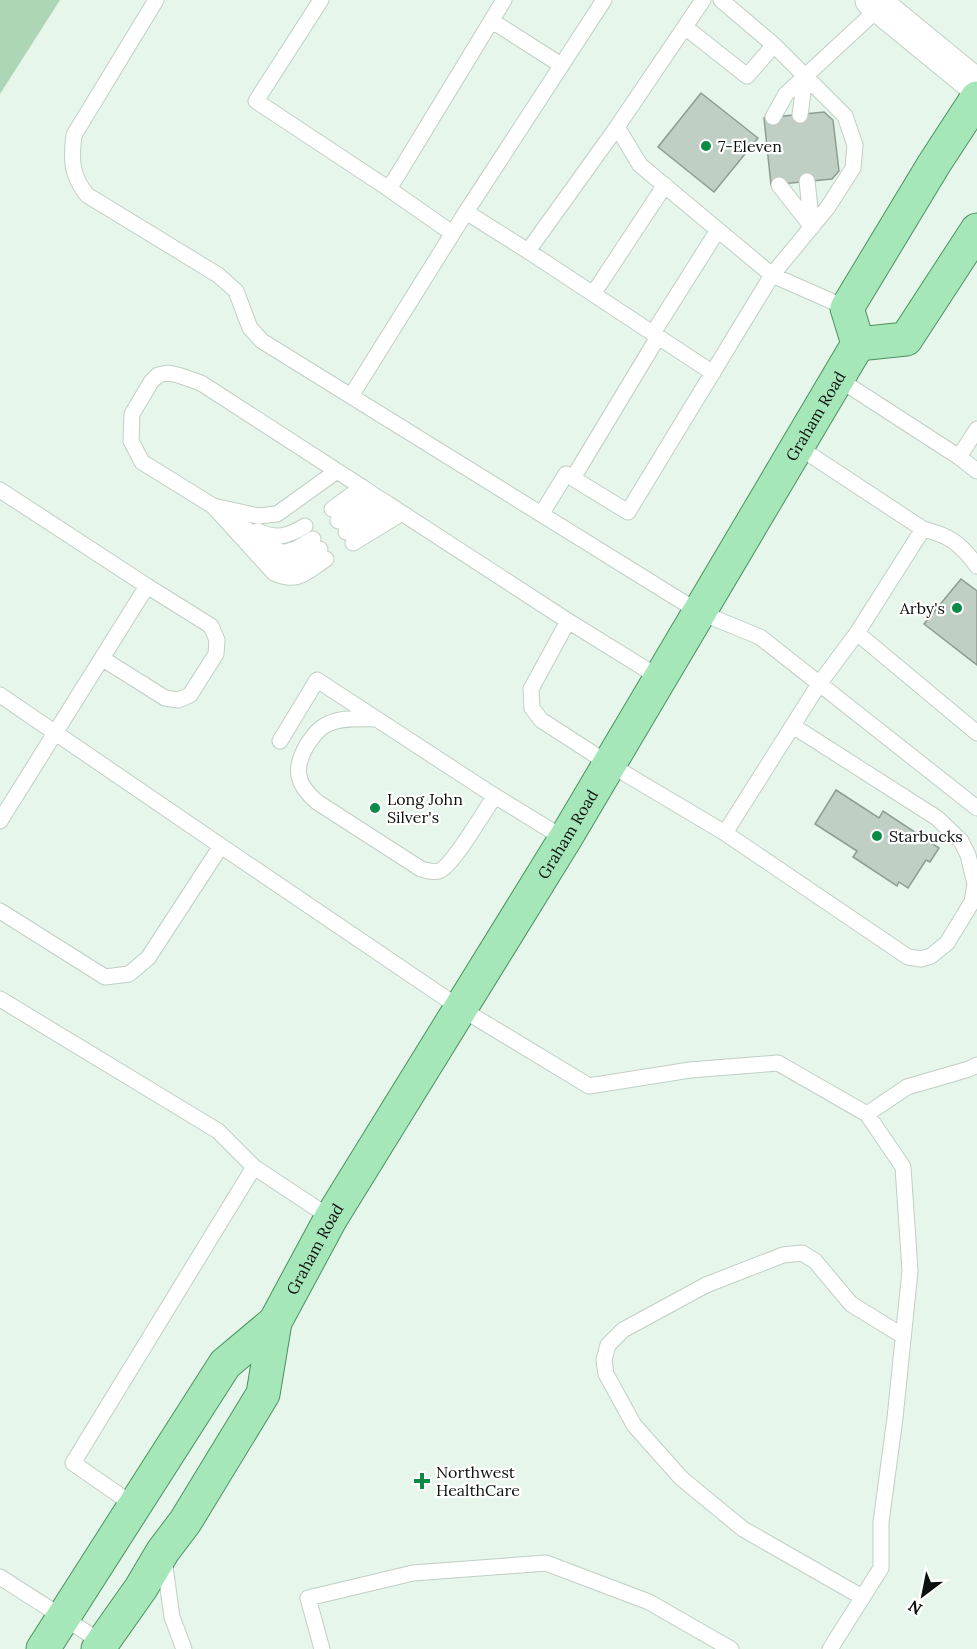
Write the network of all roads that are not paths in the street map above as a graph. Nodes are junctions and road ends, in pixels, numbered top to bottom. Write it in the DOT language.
graph roads {
  1 [pos="156,0"];
  2 [pos="321,0"];
  3 [pos="504,0"];
  4 [pos="604,0"];
  5 [pos="703,0"];
  6 [pos="721,0"];
  7 [pos="876,3"];
  8 [pos="492,21"];
  9 [pos="685,27"];
  10 [pos="774,45"];
  11 [pos="561,65"];
  12 [pos="805,77"];
  13 [pos="977,86"];
  14 [pos="977,98"];
  15 [pos="800,115"];
  16 [pos="773,117"];
  17 [pos="617,127"];
  18 [pos="807,181"];
  19 [pos="665,185"];
  20 [pos="779,185"];
  21 [pos="389,189"];
  22 [pos="466,212"];
  23 [pos="812,227"];
  24 [pos="718,230"];
  25 [pos="977,230"];
  26 [pos="452,233"];
  27 [pos="528,251"];
  28 [pos="966,260"];
  29 [pos="772,275"];
  30 [pos="593,294"];
  31 [pos="847,308"];
  32 [pos="656,335"];
  33 [pos="858,344"];
  34 [pos="713,373"];
  35 [pos="837,378"];
  36 [pos="351,396"];
  37 [pos="977,429"];
  38 [pos="797,446"];
  39 [pos="959,457"];
  40 [pos="337,471"];
  41 [pos="977,471"];
  42 [pos="573,478"];
  43 [pos="0,490"];
  44 [pos="375,496"];
  45 [pos="213,506"];
  46 [pos="402,513"];
  47 [pos="542,513"];
  48 [pos="342,526"];
  49 [pos="923,529"];
  50 [pos="977,566"];
  51 [pos="147,586"];
  52 [pos="699,612"];
  53 [pos="568,621"];
  54 [pos="857,633"];
  55 [pos="103,659"];
  56 [pos="660,678"];
  57 [pos="819,684"];
  58 [pos="0,694"];
  59 [pos="376,719"];
  60 [pos="793,726"];
  61 [pos="56,732"];
  62 [pos="977,733"];
  63 [pos="280,741"];
  64 [pos="609,764"];
  65 [pos="495,796"];
  66 [pos="977,808"];
  67 [pos="0,821"];
  68 [pos="725,832"];
  69 [pos="565,839"];
  70 [pos="221,846"];
  71 [pos="0,911"];
  72 [pos="0,999"];
  73 [pos="460,1008"];
  74 [pos="977,1065"];
  75 [pos="867,1114"];
  76 [pos="254,1167"];
  77 [pos="331,1218"];
  78 [pos="275,1322"];
  79 [pos="903,1336"];
  80 [pos="135,1506"];
  81 [pos="163,1551"];
  82 [pos="0,1577"];
  83 [pos="862,1597"];
  84 [pos="63,1617"];
  85 [pos="104,1647"];
  86 [pos="43,1649"];
  87 [pos="184,1649"];
  88 [pos="322,1649"];
  89 [pos="731,1649"];
  90 [pos="830,1649"];
  1 -- 36 [label="lane"];
  2 -- 21 [label="lane"];
  3 -- 8 [label="lane"];
  4 -- 11 [label="lane"];
  5 -- 9 [label="lane"];
  6 -- 10 [label="lane"];
  7 -- 12 [label="lane"];
  7 -- 13 [label="street"];
  8 -- 11 [label="lane"];
  8 -- 21 [label="lane"];
  9 -- 10 [label="lane"];
  9 -- 17 [label="lane"];
  10 -- 12 [label="lane"];
  11 -- 22 [label="lane"];
  12 -- 15 [label="lane"];
  12 -- 16 [label="lane"];
  12 -- 23 [label="lane"];
  14 -- 31 [label="main road"];
  17 -- 19 [label="lane"];
  17 -- 27 [label="lane"];
  18 -- 23 [label="lane"];
  19 -- 24 [label="lane"];
  19 -- 30 [label="lane"];
  20 -- 23 [label="lane"];
  21 -- 26 [label="lane"];
  22 -- 26 [label="lane"];
  22 -- 27 [label="lane"];
  23 -- 29 [label="lane"];
  24 -- 29 [label="lane"];
  24 -- 32 [label="lane"];
  25 -- 28 [label="main road"];
  26 -- 36 [label="lane"];
  27 -- 30 [label="lane"];
  28 -- 33 [label="main road"];
  29 -- 31 [label="lane"];
  29 -- 34 [label="lane"];
  30 -- 32 [label="lane"];
  31 -- 33 [label="main road"];
  32 -- 34 [label="lane"];
  32 -- 42 [label="lane"];
  33 -- 35 [label="main road, Graham Road"];
  34 -- 42 [label="lane"];
  35 -- 38 [label="main road, Graham Road"];
  35 -- 39 [label="lane"];
  36 -- 47 [label="lane"];
  37 -- 39 [label="lane"];
  38 -- 49 [label="lane"];
  38 -- 52 [label="main road, Graham Road"];
  39 -- 41 [label="lane"];
  40 -- 44 [label="lane"];
  40 -- 45 [label="lane"];
  40 -- 45 [label="lane"];
  42 -- 47 [label="lane"];
  43 -- 51 [label="lane"];
  44 -- 46 [label="lane"];
  44 -- 48 [label="lane"];
  44 -- 48 [label="lane"];
  45 -- 45 [label="lane"];
  46 -- 48 [label="lane"];
  46 -- 53 [label="lane"];
  47 -- 52 [label="lane"];
  49 -- 50 [label="lane"];
  49 -- 54 [label="lane"];
  51 -- 55 [label="lane"];
  51 -- 55 [label="lane"];
  52 -- 56 [label="main road, Graham Road"];
  52 -- 57 [label="lane"];
  53 -- 56 [label="lane"];
  53 -- 64 [label="lane"];
  54 -- 57 [label="lane"];
  54 -- 62 [label="lane"];
  55 -- 61 [label="lane"];
  56 -- 64 [label="main road, Graham Road"];
  57 -- 60 [label="lane"];
  57 -- 66 [label="lane"];
  58 -- 61 [label="lane"];
  59 -- 63 [label="lane"];
  59 -- 65 [label="lane"];
  59 -- 65 [label="lane"];
  60 -- 68 [label="lane"];
  60 -- 68 [label="lane"];
  61 -- 67 [label="lane"];
  61 -- 70 [label="lane"];
  64 -- 68 [label="lane"];
  64 -- 69 [label="main road, Graham Road"];
  65 -- 69 [label="lane"];
  69 -- 73 [label="main road, Graham Road"];
  70 -- 71 [label="lane"];
  70 -- 73 [label="lane"];
  72 -- 76 [label="lane"];
  73 -- 75 [label="lane"];
  73 -- 77 [label="main road, Graham Road"];
  74 -- 75 [label="lane"];
  75 -- 79 [label="lane"];
  76 -- 77 [label="lane"];
  76 -- 80 [label="lane"];
  77 -- 78 [label="main road, Graham Road"];
  78 -- 80 [label="main road, Graham Road"];
  78 -- 81 [label="main road, Graham Road"];
  79 -- 83 [label="lane"];
  79 -- 83 [label="lane"];
  80 -- 84 [label="main road, Graham Road"];
  81 -- 85 [label="main road, Graham Road"];
  81 -- 87 [label="lane"];
  82 -- 84 [label="lane"];
  83 -- 90 [label="lane"];
  84 -- 85 [label="lane"];
  84 -- 86 [label="main road, Graham Road"];
  88 -- 89 [label="lane"];
}
